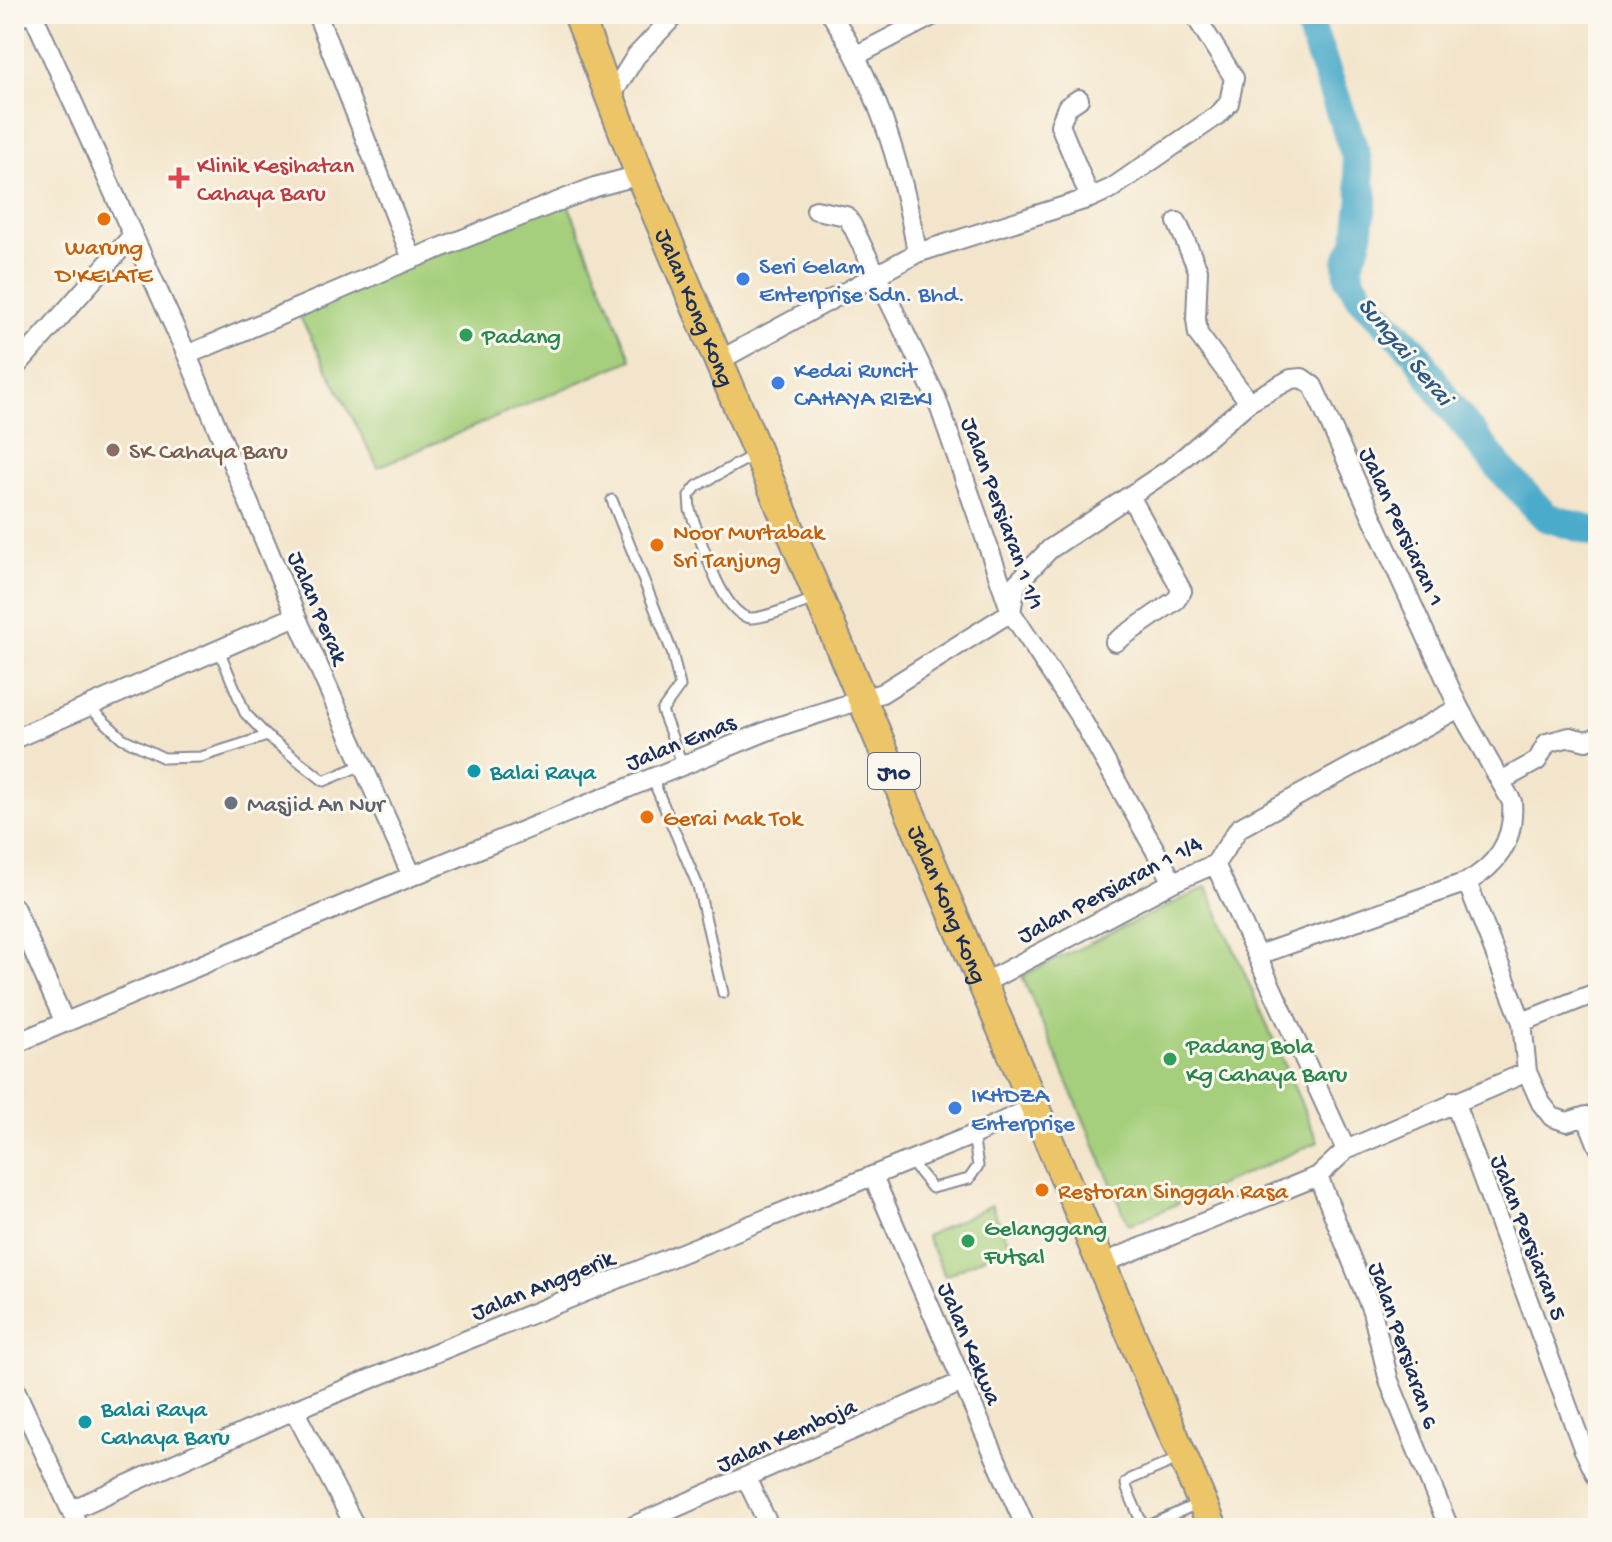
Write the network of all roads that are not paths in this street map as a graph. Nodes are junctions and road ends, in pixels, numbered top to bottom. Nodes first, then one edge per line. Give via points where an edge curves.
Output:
1 (22, 14) edge
2 (33, 14) edge
3 (317, 14) edge
4 (578, 14) edge
5 (676, 14) edge
6 (831, 14) edge
7 (936, 14) edge
8 (1194, 14) edge
9 (14, 23) edge
10 (857, 55) junction
11 (611, 96) junction
12 (1079, 99) dead end
13 (640, 175) junction
14 (1090, 198) junction
15 (816, 210) dead end
16 (1177, 222) dead end
17 (133, 235) junction
18 (917, 253) junction
19 (412, 259) junction
20 (876, 278) junction
21 (187, 355) junction
22 (720, 360) junction
23 (14, 369) edge
24 (1249, 402) junction
25 (758, 453) junction
26 (1130, 496) junction
27 (612, 500) dead end
28 (820, 597) junction
29 (1011, 612) junction
30 (296, 616) junction
31 (1115, 642) dead end
32 (219, 650) junction
33 (865, 699) junction
34 (89, 707) junction
35 (1459, 708) junction
36 (267, 736) junction
37 (1598, 737) edge
38 (14, 739) edge
39 (362, 765) junction
40 (683, 766) junction
41 (652, 778) junction
42 (1501, 781) junction
43 (1215, 864) junction
44 (412, 876) junction
45 (1173, 882) junction
46 (1467, 882) junction
47 (14, 907) edge
48 (1258, 955) junction
49 (982, 984) junction
50 (1598, 992) edge
51 (723, 993) dead end
52 (1522, 1022) junction
53 (65, 1023) junction
54 (14, 1044) edge
55 (1527, 1072) junction
56 (1454, 1101) junction
57 (1034, 1107) junction
58 (1592, 1113) edge
59 (973, 1135) junction
60 (1598, 1146) edge
61 (1346, 1150) junction
62 (910, 1161) junction
63 (873, 1176) junction
64 (1318, 1176) junction
65 (1101, 1264) junction
66 (962, 1382) junction
67 (14, 1387) edge
68 (294, 1410) junction
69 (1183, 1457) junction
70 (746, 1478) junction
71 (1598, 1479) edge
72 (1202, 1502) junction
73 (71, 1510) junction
74 (79, 1528) edge
75 (356, 1528) edge
76 (629, 1528) edge
77 (770, 1528) edge
78 (1026, 1528) edge
79 (1213, 1528) edge
80 (1449, 1528) edge

1 - 9 street
2 - 17 street, Jalan Perak
3 - 19 street
4 - 11 main road, Jalan Kong Kong / J10
5 - 11 street via 636,56
6 - 10 street
7 - 10 street
8 - 14 street via 1230,66 1234,90 1229,103 1203,126
10 - 18 street via 908,199
11 - 13 main road, Jalan Kong Kong / J10
12 - 14 street via 1067,107 1060,125
13 - 19 street via 595,187
13 - 22 main road, Jalan Kong Kong / J10
14 - 18 street
15 - 20 street, Jalan Persiaran 1 1/1 via 846,216
16 - 24 street via 1198,270 1198,334
17 - 21 street, Jalan Perak
17 - 23 street
18 - 20 street
19 - 21 street
20 - 22 street
20 - 29 street, Jalan Persiaran 1 1/1 via 936,397
21 - 30 street, Jalan Perak
22 - 25 main road, Jalan Kong Kong / J10
24 - 26 street
24 - 35 street, Jalan Persiaran 1 via 1291,379 1302,378 1313,386
25 - 28 main road, Jalan Kong Kong / J10
25 - 28 lane via 697,486 689,496 724,596 737,612 751,618
26 - 29 street via 1050,549 1016,584
26 - 31 street via 1182,591
27 - 40 lane via 672,652 680,686 662,711
28 - 33 main road, Jalan Kong Kong / J10
29 - 33 street, Jalan Emas
29 - 45 street, Jalan Persiaran 1 1/1 via 1082,720
30 - 32 street
30 - 39 street, Jalan Perak
32 - 34 street
32 - 36 lane via 245,713
33 - 40 street, Jalan Emas via 777,727
33 - 49 main road, Jalan Kong Kong / J10
34 - 36 lane via 122,738 164,758 201,757
34 - 38 street
35 - 42 street, Jalan Persiaran 1
35 - 43 street, Jalan Persiaran 1 1/4 via 1239,828
36 - 39 lane via 324,781
37 - 42 street via 1547,743 1537,761
39 - 44 street, Jalan Perak
40 - 41 street, Jalan Emas
41 - 44 street, Jalan Emas
41 - 51 lane via 698,886
42 - 46 street, Jalan Persiaran 1 via 1513,811 1506,846 1489,870
43 - 45 street, Jalan Persiaran 1 1/4
43 - 48 street
44 - 53 street, Jalan Emas
45 - 49 street, Jalan Persiaran 1 1/4
46 - 48 street, Jalan Persiaran 1
46 - 52 street
47 - 53 street
48 - 61 street
49 - 57 main road, Jalan Kong Kong / J10
50 - 52 street
52 - 55 street
53 - 54 street, Jalan Emas
55 - 56 street
55 - 58 street via 1552,1117 1567,1122
56 - 61 street
56 - 71 street, Jalan Persiaran 5
57 - 59 street, Jalan Anggerik
57 - 65 main road, Jalan Kong Kong / J10
58 - 60 street
59 - 62 street, Jalan Anggerik
59 - 62 lane via 978,1166 969,1179 932,1188
61 - 64 street
62 - 63 street, Jalan Anggerik
63 - 66 street, Jalan Kekwa
63 - 68 street, Jalan Anggerik
64 - 65 street
64 - 80 street, Jalan Persiaran 6 via 1372,1311 1389,1381
65 - 69 main road, Jalan Kong Kong / J10
66 - 70 street, Jalan Kemboja
66 - 78 street, Jalan Kekwa
67 - 73 street
68 - 73 street, Jalan Anggerik
68 - 75 street
69 - 72 main road, Jalan Kong Kong / J10
69 - 72 lane via 1131,1479 1127,1489 1144,1528
70 - 76 street, Jalan Kemboja
70 - 77 street
72 - 79 main road, Jalan Kong Kong / J10
73 - 74 street

